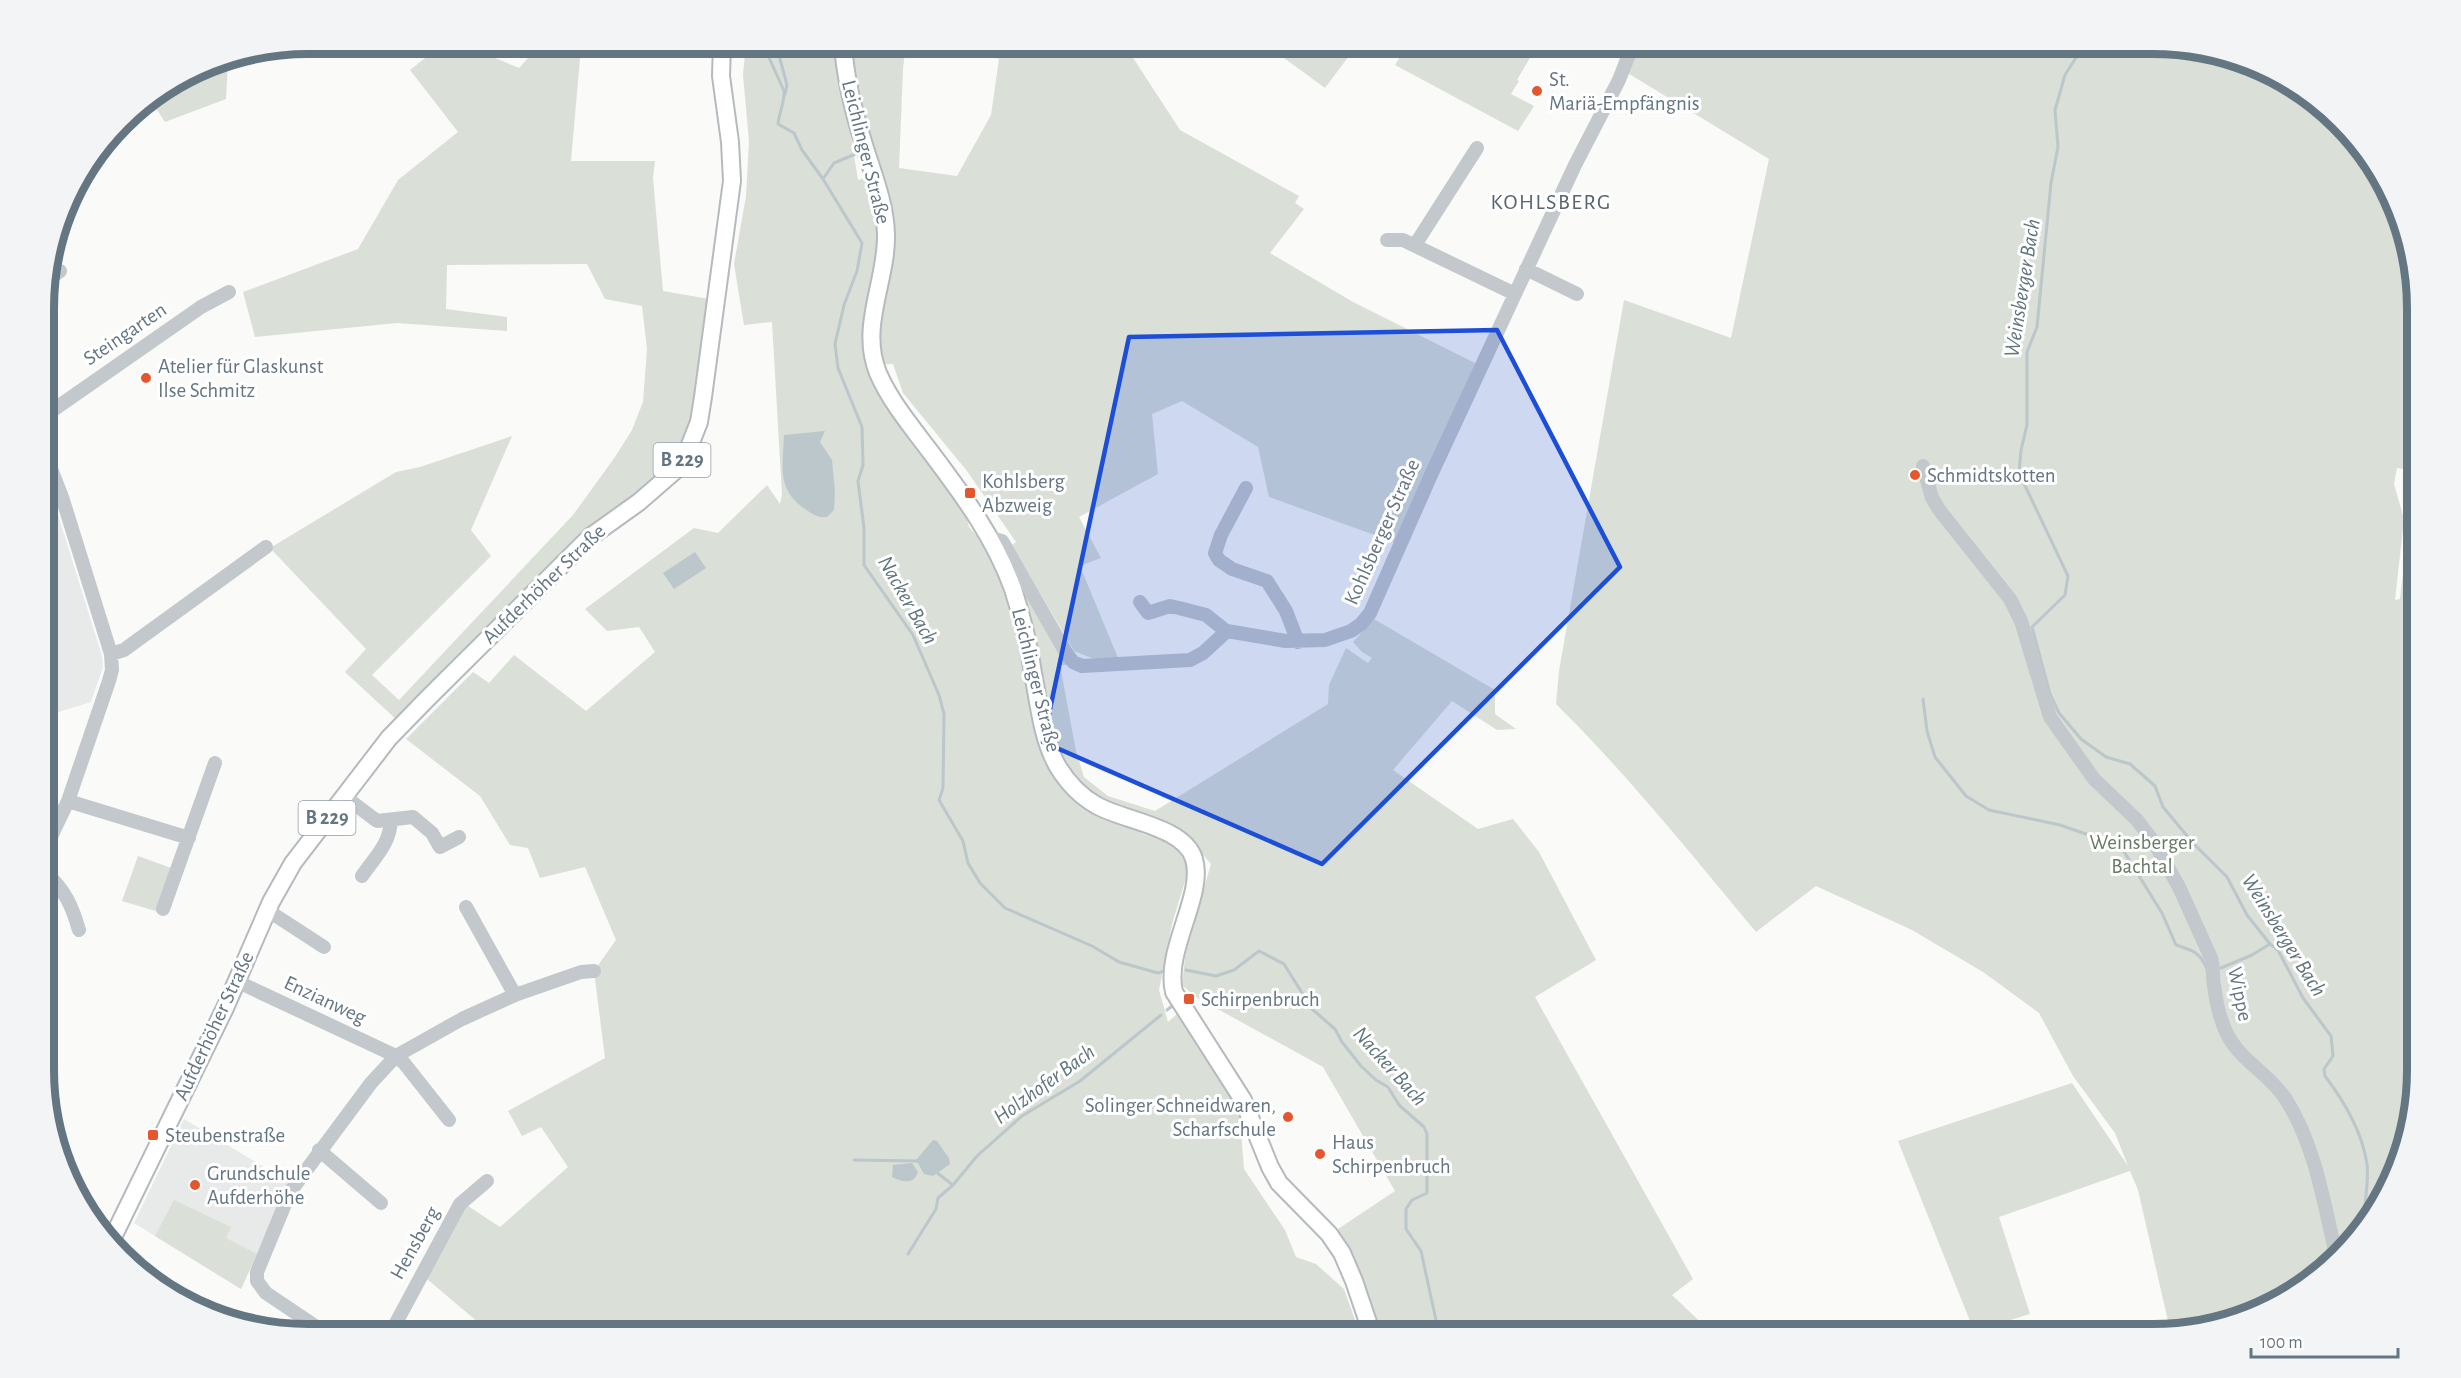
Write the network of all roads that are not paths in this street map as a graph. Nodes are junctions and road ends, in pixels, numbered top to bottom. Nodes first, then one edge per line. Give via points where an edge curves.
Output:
1 (722, 54) edge
2 (845, 54) edge
3 (1629, 54) edge
4 (1477, 148) dead end
5 (1387, 240) dead end
6 (1415, 245) junction
7 (1526, 269) junction
8 (60, 271) dead end
9 (56, 274) edge
10 (230, 292) dead end
11 (1515, 294) junction
12 (1577, 294) dead end
13 (54, 409) edge
14 (1923, 466) dead end
15 (54, 476) edge
16 (1246, 488) dead end
17 (991, 538) junction
18 (266, 547) dead end
19 (1140, 602) dead end
20 (1226, 631) junction
21 (1298, 642) junction
22 (111, 654) junction
23 (215, 763) dead end
24 (344, 796) junction
25 (68, 801) junction
26 (391, 820) junction
27 (54, 830) edge
28 (459, 837) dead end
29 (189, 838) junction
30 (362, 876) dead end
31 (54, 881) edge
32 (466, 907) dead end
33 (163, 909) dead end
34 (267, 910) junction
35 (79, 930) dead end
36 (324, 946) dead end
37 (594, 971) dead end
38 (236, 981) junction
39 (515, 995) junction
40 (396, 1056) junction
41 (449, 1120) dead end
42 (320, 1150) junction
43 (487, 1180) dead end
44 (381, 1203) dead end
45 (114, 1234) edge
46 (2335, 1248) edge
47 (311, 1324) edge
48 (395, 1324) edge
49 (1369, 1324) edge

1 - 24 main road, Aufderhöher Straße / B 229 via 732,181 702,405 688,450 662,484 590,537 427,699 389,738
2 - 17 main road, Leichlinger Straße via 857,122 885,226 883,271 871,327 874,362 893,401
3 - 7 street, Kohlsberger Straße
4 - 6 street
5 - 6 street
6 - 11 street
7 - 11 street, Kohlsberger Straße
7 - 12 street
8 - 9 street
10 - 13 street, Steingarten via 201,307
11 - 21 street, Kohlsberger Straße via 1370,613 1358,627 1337,638
14 - 46 street, Wippe via 1940,511 2018,613 2050,717 2094,779 2140,823 2180,887 2214,968 2213,982 2227,1034 2284,1096 2305,1137
15 - 22 street
16 - 21 street via 1215,555 1232,569 1267,581 1286,611
17 - 20 street via 1002,541 1076,664 1190,660
17 - 49 main road, Leichlinger Straße via 1025,628 1043,726 1061,772 1076,791 1098,807 1166,832 1191,852 1195,880 1178,942 1174,992 1243,1100 1274,1175 1342,1253
18 - 22 street via 124,650
19 - 20 street via 1148,613 1170,606 1206,615
20 - 21 street, Kohlsberger Straße
22 - 25 street via 109,681
23 - 29 street
24 - 26 street via 374,820
24 - 34 main road, Aufderhöher Straße / B 229 via 293,863
25 - 27 street
25 - 29 street
26 - 28 street via 413,817 432,833 440,847
26 - 30 street via 387,842
29 - 33 street
31 - 35 street via 65,892
32 - 39 street
34 - 36 street
34 - 38 main road, Aufderhöher Straße / B 229
37 - 39 street
38 - 40 street, Enzianweg
38 - 45 main road, Aufderhöher Straße / B 229
39 - 40 street
40 - 41 street, Enzianweg
40 - 42 street
42 - 44 street
42 - 47 street via 290,1192 257,1272 257,1281 266,1293
43 - 48 street, Hensberg via 460,1204

